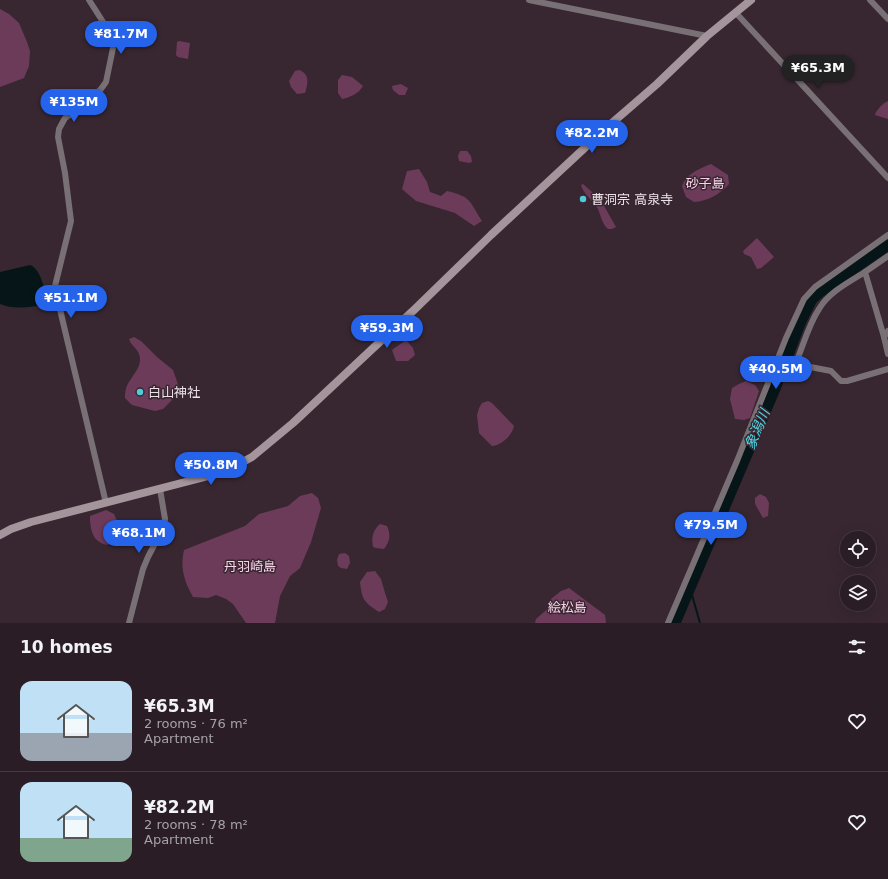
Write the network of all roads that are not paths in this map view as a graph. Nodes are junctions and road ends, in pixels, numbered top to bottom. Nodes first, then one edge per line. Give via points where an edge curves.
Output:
1 (89, 0) edge
2 (529, 0) edge
3 (751, 0) edge
4 (870, 0) edge
5 (736, 13) junction
6 (888, 19) edge
7 (707, 36) junction
8 (888, 178) edge
9 (888, 235) edge
10 (888, 256) edge
11 (865, 272) junction
12 (888, 330) edge
13 (884, 337) junction
14 (888, 354) edge
15 (888, 369) edge
16 (160, 489) junction
17 (106, 503) junction
18 (0, 535) edge
19 (129, 623) edge
20 (668, 623) edge

1 - 17 street via 112,36 113,48 106,82 84,105 65,118 59,129 58,137 71,221 55,286
2 - 7 street
3 - 5 street
4 - 6 street
5 - 7 street
5 - 8 street
7 - 16 street via 491,235 293,423 252,457 224,472
9 - 20 street via 815,287 804,299
10 - 11 street
11 - 13 street
11 - 15 street via 841,288 819,308 797,360 800,365 831,371 841,381
12 - 13 street
13 - 14 street
16 - 17 street
16 - 19 street via 164,528 146,563
17 - 18 street via 31,522

